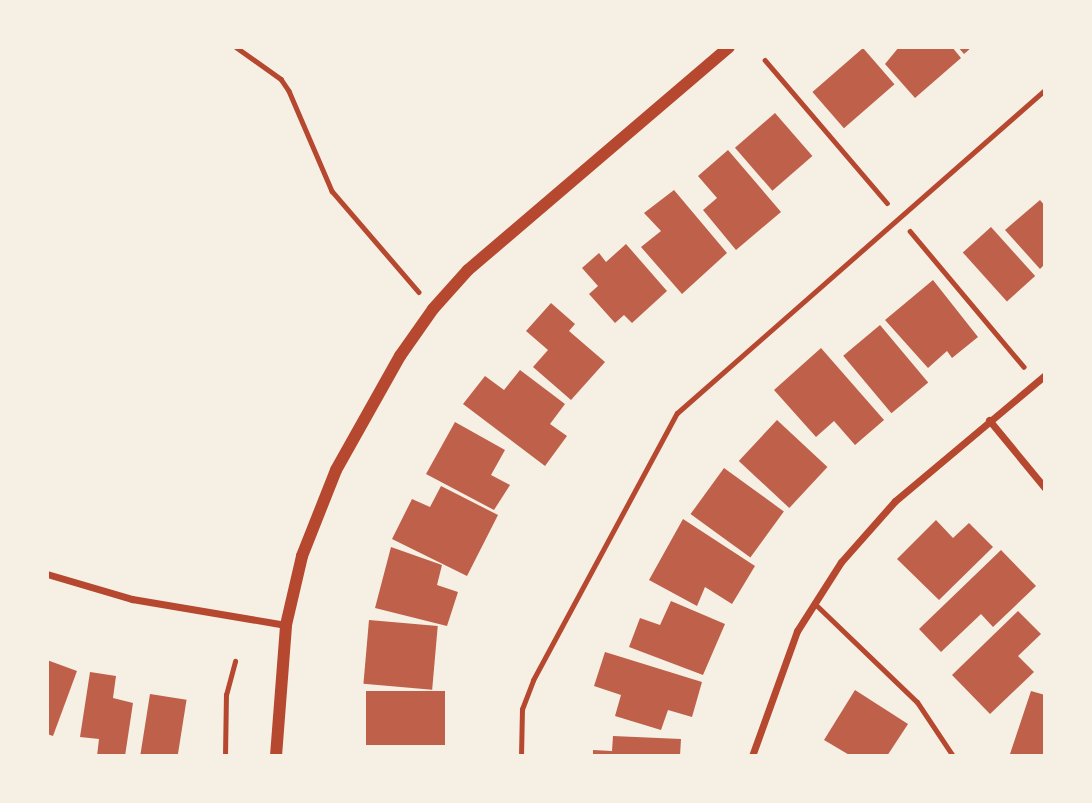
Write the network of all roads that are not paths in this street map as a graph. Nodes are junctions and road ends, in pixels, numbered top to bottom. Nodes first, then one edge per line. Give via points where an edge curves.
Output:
1 (729, 47) edge
2 (1045, 90) edge
3 (1045, 375) edge
4 (989, 420) junction
5 (1045, 488) edge
6 (47, 574) edge
7 (814, 603) junction
8 (286, 625) junction
9 (276, 756) edge
10 (520, 756) edge
11 (751, 756) edge
12 (953, 756) edge

1 - 8 street via 519,224 433,309 365,413 336,470 302,556
2 - 10 lane via 677,413 533,680 522,709
3 - 4 street
4 - 5 street
4 - 7 street via 895,501 841,562
6 - 8 street via 132,599
7 - 11 street via 779,673
7 - 12 lane via 917,702
8 - 9 street

